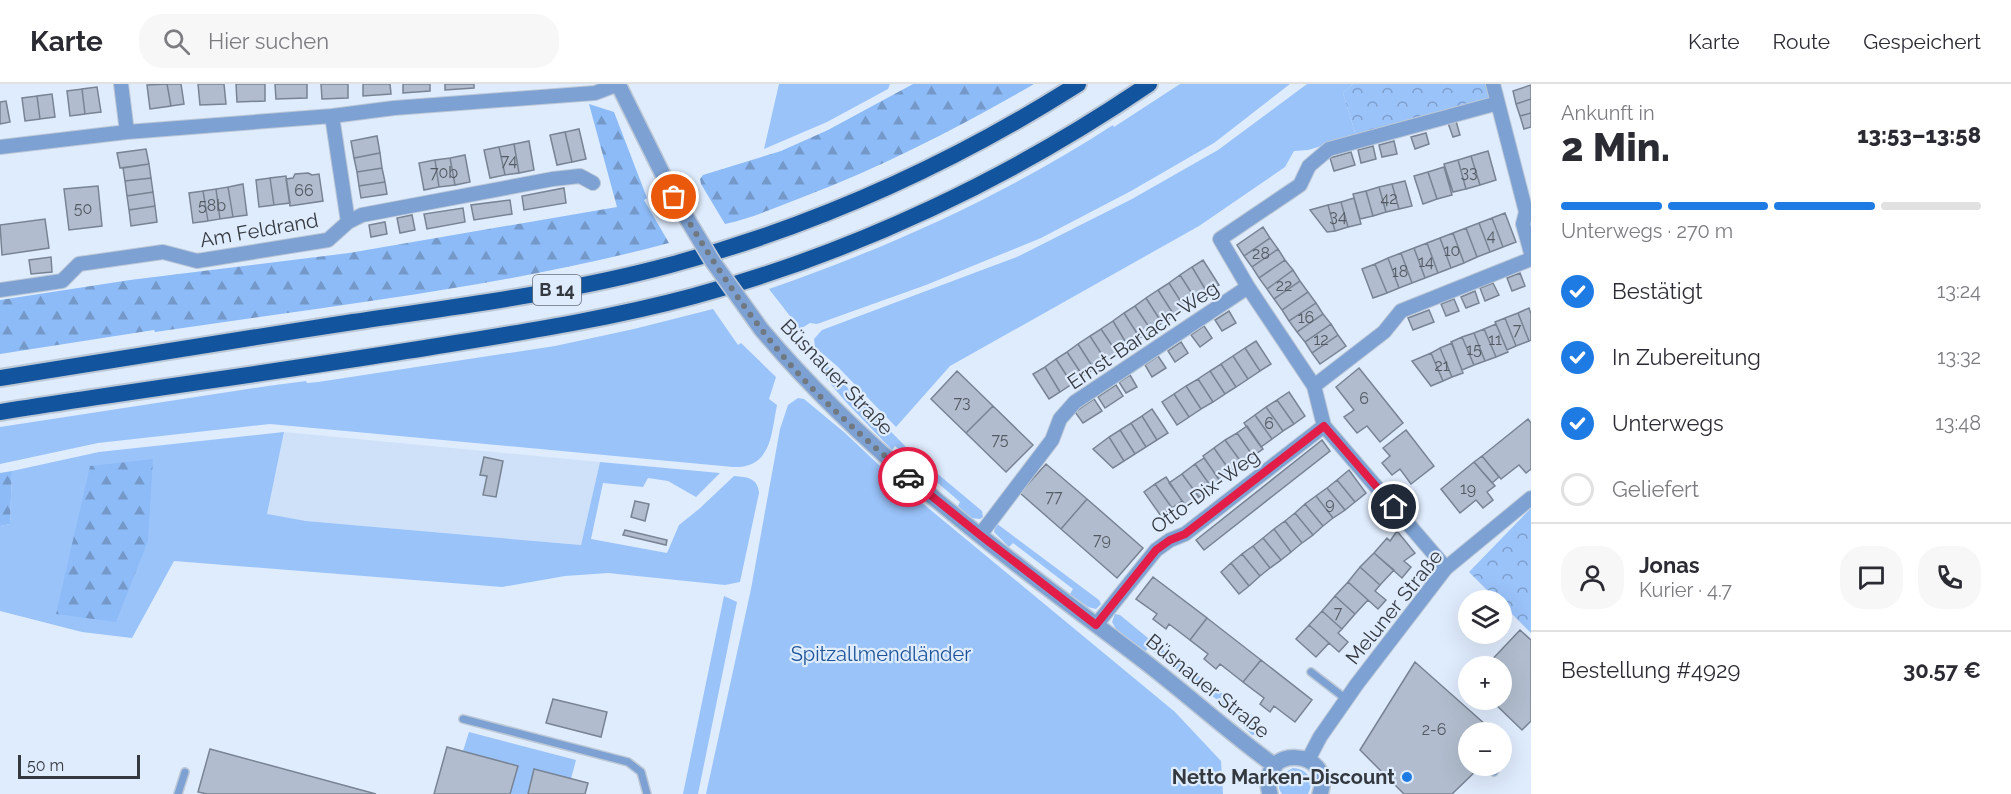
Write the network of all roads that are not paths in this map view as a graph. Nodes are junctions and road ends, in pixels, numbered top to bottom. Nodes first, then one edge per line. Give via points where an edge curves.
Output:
1 (121, 84) edge
2 (619, 84) edge
3 (1078, 84) edge
4 (1149, 84) edge
5 (1493, 84) edge
6 (1498, 103) junction
7 (332, 116) junction
8 (127, 132) junction
9 (0, 147) edge
10 (593, 183) dead end
11 (1529, 211) edge
12 (348, 222) junction
13 (1531, 253) edge
14 (1531, 259) edge
15 (1248, 287) junction
16 (0, 290) edge
17 (0, 378) edge
18 (1314, 386) junction
19 (0, 412) edge
20 (1324, 426) junction
21 (1531, 498) edge
22 (980, 535) junction
23 (1446, 568) junction
24 (1096, 625) junction
25 (1311, 672) dead end
26 (1347, 699) junction
27 (463, 719) dead end
28 (1308, 760) junction
29 (1275, 766) junction
30 (184, 772) dead end
31 (178, 794) edge
32 (647, 794) edge
33 (1270, 794) edge
34 (1320, 794) edge

1 - 8 street
2 - 7 street via 595,93
2 - 22 street, Büsnauer Straße, bridge via 674,197 713,262 761,329 836,411
3 - 17 highway, B 14 via 1002,130 882,190 802,223 673,264 519,297
4 - 19 highway, B 14 via 1067,136 951,199 816,257 696,295 404,352
5 - 6 street
6 - 11 street
6 - 15 street via 1329,149 1310,166 1300,185 1220,239
7 - 8 street
7 - 12 street
8 - 9 street
10 - 12 street, Am Feldrand via 580,176 553,179 362,215
11 - 13 street via 1523,224
12 - 16 street, Am Feldrand via 328,240 197,261 163,252 79,264 62,281
14 - 18 street via 1401,311 1384,332
15 - 18 street
15 - 22 street, Ernst-Barlach-Weg via 1075,402 1060,419 1052,440
18 - 20 street
20 - 23 street
20 - 24 street, Otto-Dix-Weg via 1185,534 1156,550
21 - 23 street, Meluner Straße
22 - 24 street, Büsnauer Straße
23 - 26 street, Meluner Straße
24 - 29 street, Büsnauer Straße
25 - 26 lane
26 - 28 street, Meluner Straße
27 - 32 lane via 628,762 641,772
28 - 29 street, Büsnauer Straße via 1290,757
28 - 34 street via 1320,773
29 - 33 street, Büsnauer Straße via 1268,780
30 - 31 lane

